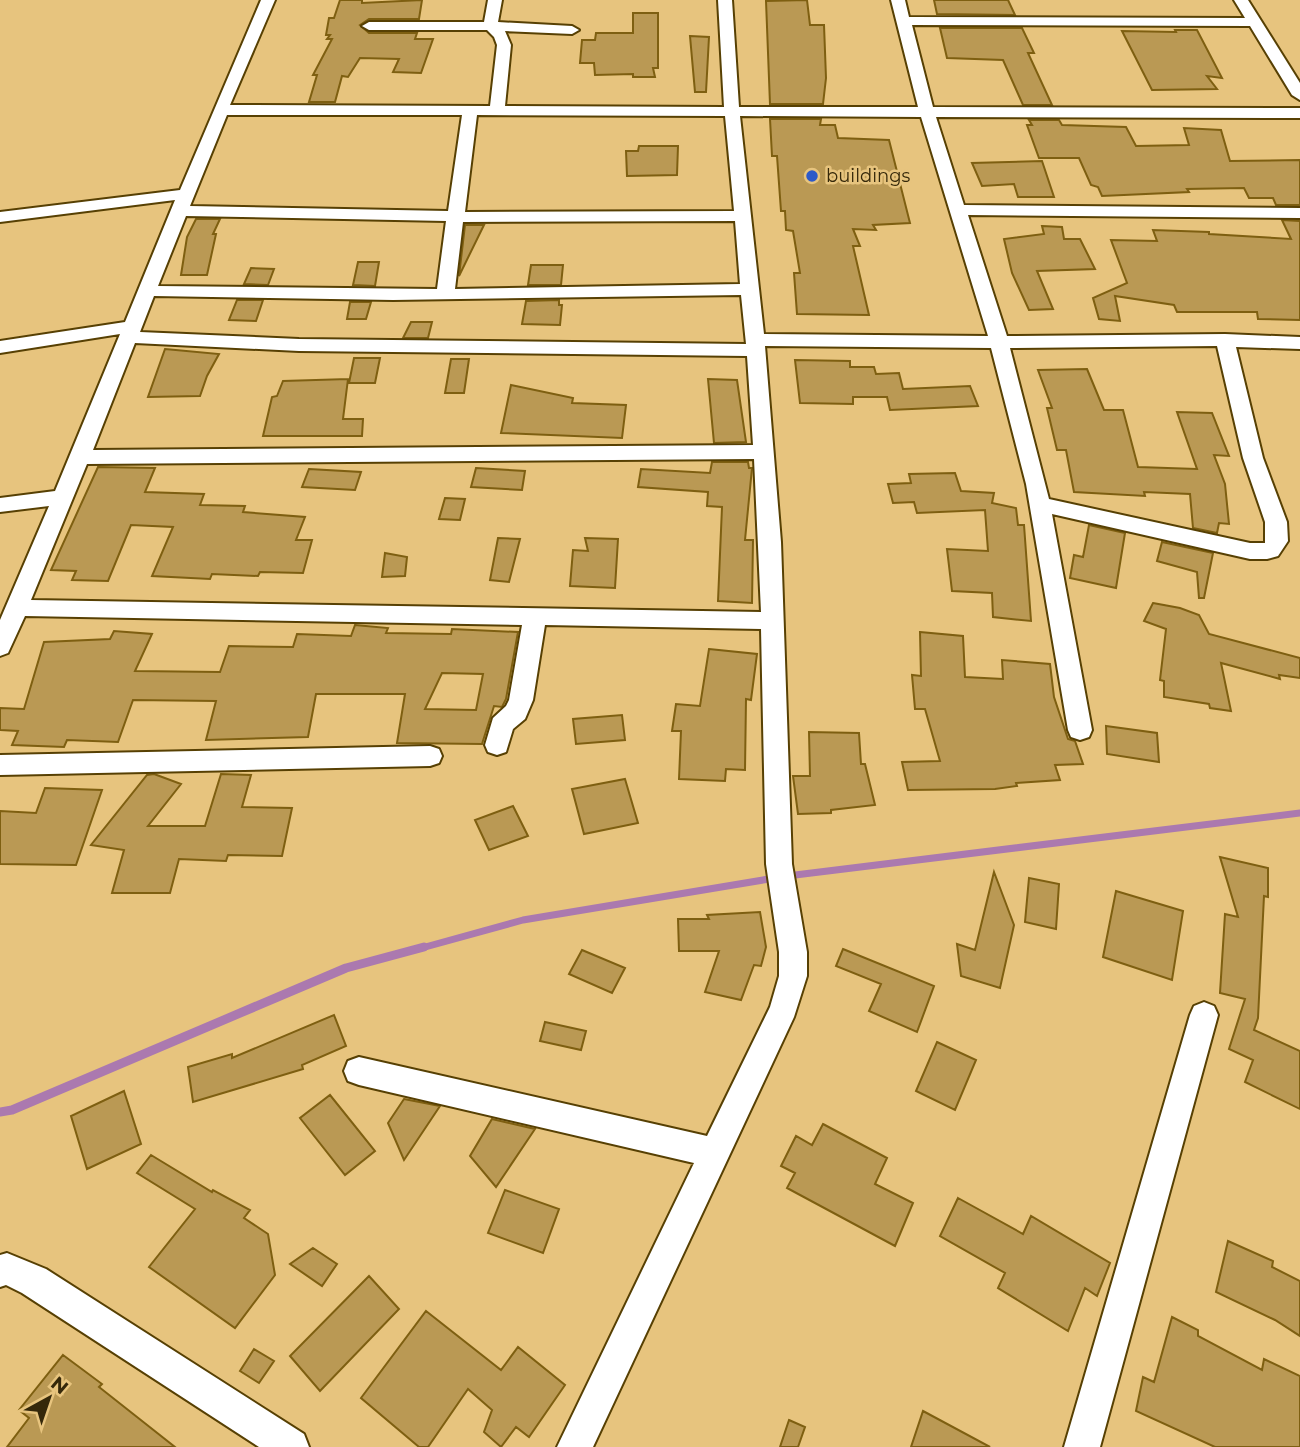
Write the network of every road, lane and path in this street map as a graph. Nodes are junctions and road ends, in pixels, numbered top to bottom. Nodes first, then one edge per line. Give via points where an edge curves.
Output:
1 (268, 0) edge
2 (495, 0) edge
3 (724, 0) edge
4 (898, 0) edge
5 (1241, 0) edge
6 (903, 21) junction
7 (1254, 22) junction
8 (369, 26) dead end
9 (490, 26) junction
10 (572, 30) dead end
11 (1300, 95) edge
12 (220, 110) junction
13 (470, 110) junction
14 (497, 111) junction
15 (732, 112) junction
16 (926, 112) junction
17 (1300, 113) edge
18 (181, 202) junction
19 (957, 210) junction
20 (1300, 213) edge
21 (742, 216) junction
22 (0, 217) edge
23 (455, 217) junction
24 (750, 289) junction
25 (148, 291) junction
26 (445, 293) junction
27 (132, 331) junction
28 (1224, 340) junction
29 (999, 342) junction
30 (1300, 343) edge
31 (755, 345) junction
32 (0, 347) edge
33 (763, 452) junction
34 (80, 457) junction
35 (63, 496) junction
36 (1040, 504) junction
37 (0, 505) edge
38 (17, 608) junction
39 (535, 617) junction
40 (773, 621) junction
41 (0, 647) edge
42 (1080, 730) dead end
43 (497, 745) dead end
44 (430, 757) dead end
45 (0, 765) edge
46 (1204, 1015) dead end
47 (359, 1071) dead end
48 (715, 1153) junction
49 (0, 1270) edge
50 (292, 1447) edge
51 (575, 1447) edge
52 (1082, 1447) edge

1 - 12 street
2 - 9 street
3 - 15 street
4 - 6 street
5 - 7 street
6 - 7 street
6 - 16 street
7 - 11 street
8 - 9 street
9 - 10 street
9 - 14 street via 501,34 504,45
12 - 13 street
12 - 18 street
13 - 14 street
13 - 23 street
14 - 15 street
15 - 16 street
15 - 21 street
16 - 17 street
16 - 19 street
18 - 22 street
18 - 23 street
18 - 25 street
19 - 20 street
19 - 29 street
21 - 23 street
21 - 24 street
23 - 26 street
24 - 26 street
24 - 31 street
25 - 26 street
25 - 27 street
27 - 31 street via 299,345
27 - 32 street
27 - 34 street
28 - 29 street
28 - 30 street
28 - 36 street via 1253,459 1277,529 1272,550 1250,551
29 - 31 street
29 - 36 street
31 - 33 street
33 - 34 street
33 - 40 street
34 - 35 street
35 - 37 street
35 - 38 street
36 - 42 street
38 - 39 street
38 - 41 street
39 - 40 street
39 - 43 street via 521,700 502,725
40 - 48 street via 781,876 793,976 784,1008
44 - 45 street
46 - 52 street
47 - 48 street
48 - 51 street
49 - 50 street via 34,1280

